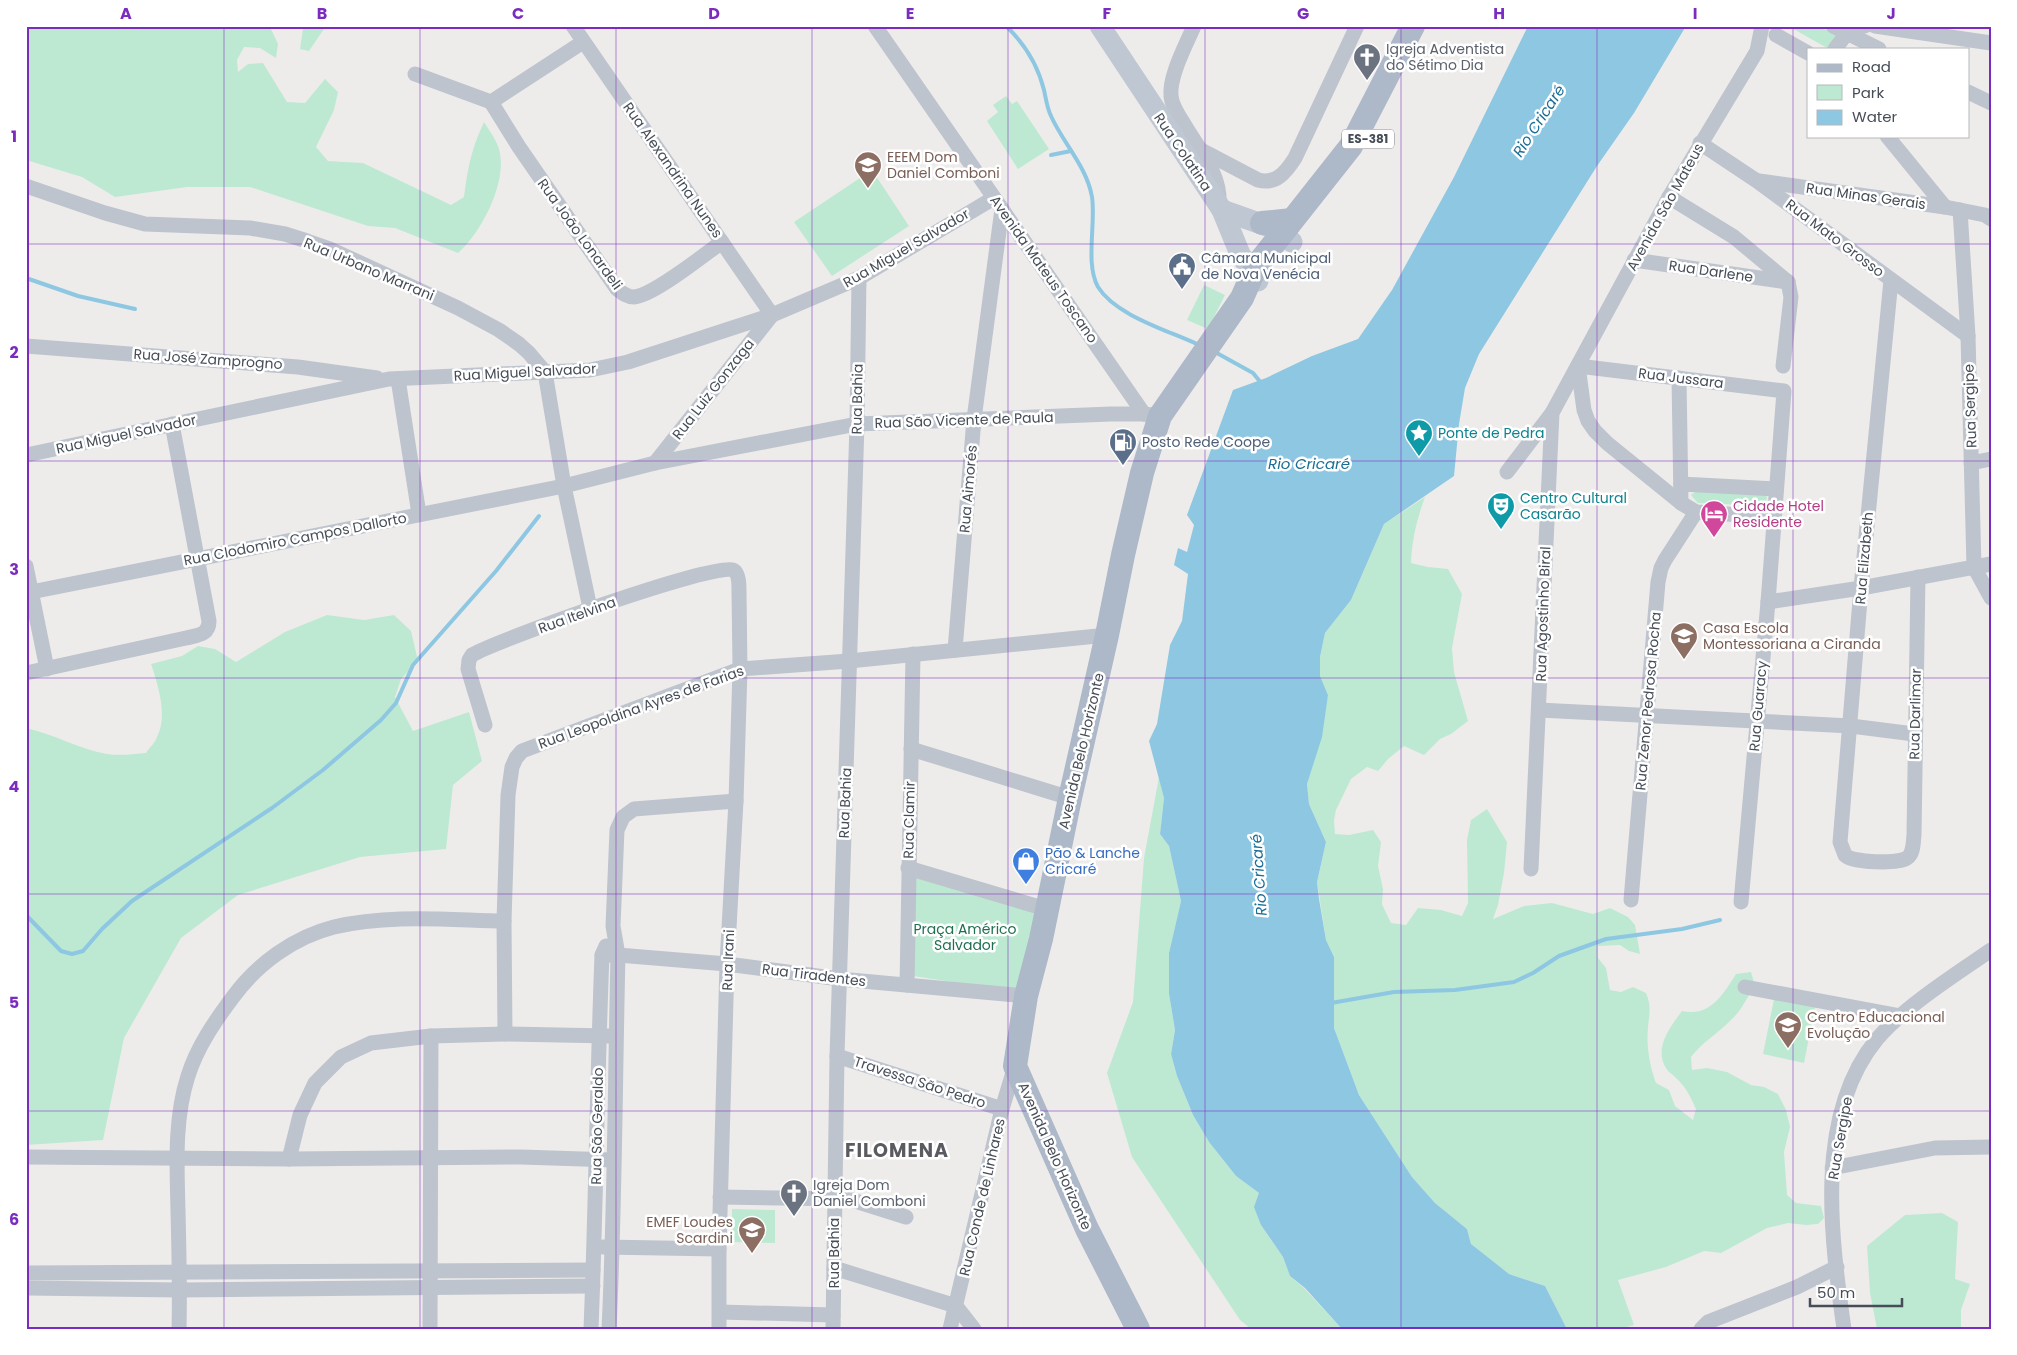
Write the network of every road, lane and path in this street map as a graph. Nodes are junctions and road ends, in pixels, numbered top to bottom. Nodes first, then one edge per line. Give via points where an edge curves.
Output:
1 (572, 26) edge
2 (876, 26) edge
3 (1100, 26) edge
4 (1194, 26) edge
5 (1357, 26) edge
6 (1413, 26) edge
7 (1430, 26) edge
8 (1762, 26) edge
9 (1865, 26) edge
10 (1875, 26) edge
11 (1839, 29) edge
12 (1778, 30) edge
13 (583, 42) junction
14 (1991, 42) edge
15 (1835, 48) edge
16 (1877, 48) edge
17 (1757, 51) junction
18 (1807, 52) edge
19 (415, 74) dead end
20 (1970, 93) edge
21 (491, 102) junction
22 (1991, 103) edge
23 (1889, 138) edge
24 (1700, 143) junction
25 (1199, 149) junction
26 (1757, 181) junction
27 (26, 186) edge
28 (1669, 197) junction
29 (998, 203) junction
30 (1221, 208) junction
31 (1952, 208) junction
32 (1989, 214) edge
33 (1282, 230) junction
34 (722, 242) junction
35 (1753, 252) junction
36 (1240, 254) junction
37 (1634, 260) junction
38 (1742, 275) junction
39 (859, 278) junction
40 (1891, 280) junction
41 (1788, 282) junction
42 (1251, 283) junction
43 (772, 315) junction
44 (1968, 336) junction
45 (26, 346) edge
46 (1578, 366) junction
47 (1783, 366) dead end
48 (545, 372) junction
49 (1679, 378) junction
50 (393, 379) junction
51 (1784, 390) joint
52 (1552, 413) junction
53 (1152, 415) junction
54 (974, 419) junction
55 (172, 424) junction
56 (857, 424) junction
57 (26, 455) edge
58 (1991, 459) edge
59 (655, 463) junction
60 (1972, 463) junction
61 (1507, 472) dead end
62 (1681, 484) junction
63 (564, 486) junction
64 (1776, 489) junction
65 (1681, 503) junction
66 (1696, 512) junction
67 (419, 514) junction
68 (1774, 517) junction
69 (197, 559) junction
70 (1991, 564) edge
71 (26, 566) edge
72 (1974, 567) junction
73 (1918, 577) junction
74 (1861, 588) junction
75 (739, 591) joint
76 (29, 592) edge
77 (1991, 598) edge
78 (1768, 602) junction
79 (590, 608) junction
80 (1108, 635) junction
81 (955, 650) junction
82 (913, 654) junction
83 (849, 661) junction
84 (47, 669) junction
85 (740, 669) junction
86 (26, 673) edge
87 (1539, 710) junction
88 (1647, 716) junction
89 (1757, 721) junction
90 (485, 725) dead end
91 (1850, 726) junction
92 (1914, 734) junction
93 (911, 749) junction
94 (1070, 798) junction
95 (736, 801) junction
96 (1912, 852) joint
97 (908, 868) junction
98 (1531, 869) dead end
99 (1631, 900) dead end
100 (1741, 902) dead end
101 (1046, 910) junction
102 (504, 921) junction
103 (612, 926) junction
104 (1991, 950) edge
105 (618, 955) junction
106 (602, 956) junction
107 (727, 964) junction
108 (840, 979) junction
109 (907, 985) junction
110 (1745, 987) dead end
111 (1026, 996) junction
112 (1901, 1016) junction
113 (505, 1034) junction
114 (431, 1036) junction
115 (599, 1036) junction
116 (616, 1037) junction
117 (837, 1056) junction
118 (1016, 1066) junction
119 (1002, 1109) junction
120 (1991, 1147) edge
121 (26, 1157) edge
122 (432, 1157) junction
123 (177, 1158) junction
124 (290, 1159) junction
125 (596, 1159) junction
126 (613, 1160) junction
127 (1832, 1168) junction
128 (720, 1197) junction
129 (834, 1199) junction
130 (906, 1217) dead end
131 (595, 1247) junction
132 (613, 1248) junction
133 (719, 1249) junction
134 (1837, 1267) junction
135 (834, 1268) junction
136 (593, 1270) junction
137 (431, 1272) junction
138 (26, 1273) edge
139 (179, 1273) junction
140 (593, 1286) junction
141 (26, 1288) edge
142 (431, 1288) junction
143 (180, 1290) junction
144 (956, 1306) junction
145 (720, 1312) junction
146 (833, 1322) edge
147 (179, 1329) edge
148 (430, 1329) edge
149 (591, 1329) edge
150 (609, 1329) edge
151 (719, 1329) edge
152 (950, 1329) edge
153 (974, 1329) edge
154 (1138, 1329) edge
155 (1700, 1329) edge
156 (1844, 1329) edge

1 - 13 street, Rua Alexandrina Nunes
2 - 29 street, Avenida Mateus Toscano
3 - 30 main road, Rua Colatina
4 - 25 street via 1171,96
5 - 25 street via 1295,158 1285,172 1267,182 1258,180
6 - 33 main road, ES-381 via 1351,146
7 - 33 main road, ES-381 via 1360,154
8 - 17 street, Avenida São Mateus
9 - 11 street
10 - 14 street
11 - 15 street
11 - 16 street
12 - 17 street, Avenida São Mateus
12 - 18 street
13 - 21 street
13 - 34 street, Rua Alexandrina Nunes
17 - 24 street, Avenida São Mateus
19 - 21 street
20 - 22 street
21 - 34 street, Rua João Lonardeli via 622,293 636,297 657,287
23 - 31 street
24 - 26 street, Rua Mato Grosso
24 - 28 street, Avenida São Mateus
25 - 30 street via 1217,183
26 - 31 street, Rua Minas Gerais
26 - 40 street, Rua Mato Grosso
27 - 48 street, Rua Urbano Marrani via 145,224 250,228 307,241 458,308 499,330 529,352
28 - 35 street
28 - 37 street, Avenida São Mateus
29 - 39 street, Rua Miguel Salvador
29 - 53 street, Avenida Mateus Toscano
29 - 54 street, Rua Aimorés
30 - 33 main road
30 - 36 main road, Rua Colatina
31 - 32 street, Rua Minas Gerais
31 - 44 street, Rua Sergipe
33 - 36 main road via 1251,230
33 - 42 main road, Avenida Belo Horizonte via 1276,263
34 - 43 street, Rua Alexandrina Nunes
35 - 38 street
35 - 41 street
36 - 42 main road, Rua Colatina
37 - 38 street, Rua Darlene
37 - 46 street, Avenida São Mateus
38 - 41 street, Rua Darlene
39 - 43 street, Rua Miguel Salvador
39 - 56 street, Rua Bahia
40 - 44 street, Rua Mato Grosso
40 - 74 street, Rua Elizabeth
41 - 47 street via 1791,297
42 - 53 main road, Avenida Belo Horizonte via 1201,357
43 - 48 street, Rua Miguel Salvador via 628,362 590,370
43 - 59 street, Rua Luiz Gonzaga
44 - 60 street, Rua Sergipe
45 - 50 street, Rua José Zamprogno via 298,366
46 - 49 street, Rua Jussara
46 - 52 street, Rua Agostinho Biral
46 - 65 street via 1588,421 1607,444
48 - 50 street, Rua Miguel Salvador
48 - 63 street
49 - 51 street, Rua Jussara
49 - 62 street
50 - 55 street, Rua Miguel Salvador
50 - 67 street
51 - 64 street, Rua Guaracy
52 - 61 street
52 - 87 street, Rua Agostinho Biral
53 - 54 street, Rua São Vicente de Paula
53 - 80 main road, Avenida Belo Horizonte
54 - 56 street, Rua São Vicente de Paula
54 - 81 street, Rua Aimorés
55 - 57 street, Rua Miguel Salvador
55 - 69 street
56 - 59 street, Rua São Vicente de Paula
56 - 83 street, Rua Bahia
58 - 60 street
59 - 63 street, Rua São Vicente de Paula
60 - 72 street, Rua Sergipe
62 - 64 street
62 - 65 street
63 - 67 street, Rua Clodomiro Campos Dallorto
63 - 79 street
64 - 68 street, Rua Guaracy
65 - 66 street
66 - 68 street
66 - 88 street, Rua Zenor Pedrosa Rocha via 1661,568
67 - 69 street, Rua Clodomiro Campos Dallorto
68 - 78 street, Rua Guaracy
69 - 76 street, Rua Clodomiro Campos Dallorto
69 - 84 street via 209,621 207,631
70 - 72 street
71 - 76 street
72 - 73 street
72 - 77 street, Rua Sergipe
73 - 74 street
73 - 92 street, Rua Darlimar
74 - 78 street
74 - 91 street, Rua Elizabeth
75 - 79 street, Rua Itelvina via 735,572 720,570
75 - 85 street, Rua Irani
76 - 84 street
78 - 89 street, Rua Guaracy
79 - 90 street, Rua Itelvina via 472,655 468,669
80 - 81 street, Rua Leopoldina Ayres de Farias
80 - 94 main road, Avenida Belo Horizonte
81 - 82 street, Rua Leopoldina Ayres de Farias
82 - 83 street, Rua Leopoldina Ayres de Farias
82 - 93 street, Rua Clamir
83 - 85 street, Rua Leopoldina Ayres de Farias
83 - 108 street, Rua Bahia
84 - 86 street
85 - 95 street, Rua Irani
85 - 102 street, Rua Leopoldina Ayres de Farias via 522,751 512,766 508,795
87 - 88 street
87 - 98 street, Rua Agostinho Biral
88 - 89 street
88 - 99 street, Rua Zenor Pedrosa Rocha
89 - 91 street
89 - 100 street, Rua Guaracy
91 - 92 street
91 - 96 street, Rua Elizabeth via 1840,842 1845,855 1854,860 1895,861 1908,858
92 - 96 street, Rua Darlimar
93 - 94 street
93 - 97 street, Rua Clamir
94 - 101 main road, Avenida Belo Horizonte
95 - 103 street, Rua São Geraldo via 634,808 623,817 617,830
95 - 107 street, Rua Irani
97 - 101 street
97 - 109 street, Rua Clamir
101 - 111 main road, Avenida Belo Horizonte
102 - 113 street, Rua Leopoldina Ayres de Farias
102 - 123 street via 392,920 358,923 307,937 269,960 238,990 200,1047 180,1104
103 - 105 street, Rua São Geraldo
103 - 106 street, Rua São Geraldo
104 - 112 street, Rua Sergipe
105 - 106 street, Rua Tiradentes
105 - 107 street, Rua Tiradentes
105 - 116 street, Rua São Geraldo
106 - 115 street, Rua São Geraldo
107 - 108 street, Rua Tiradentes
107 - 128 street, Rua Irani
108 - 109 street, Rua Tiradentes
108 - 117 street, Rua Bahia
109 - 111 street, Rua Tiradentes
110 - 112 street
111 - 118 main road, Avenida Belo Horizonte
112 - 127 street, Rua Sergipe via 1878,1038 1851,1081 1843,1103
113 - 114 street
113 - 115 street
114 - 122 street
114 - 124 street via 371,1043 341,1057 315,1083 300,1115
115 - 116 street
115 - 125 street, Rua São Geraldo
116 - 126 street, Rua São Geraldo
117 - 119 street, Travessa São Pedro
117 - 129 street, Rua Bahia
118 - 119 street, Rua Conde de Linhares
118 - 154 main road, Avenida Belo Horizonte via 1087,1229
119 - 144 street, Rua Conde de Linhares
120 - 127 street via 1935,1148
121 - 123 street
122 - 124 street
122 - 125 street
122 - 137 street
123 - 124 street
123 - 139 street
125 - 126 street
125 - 131 street, Rua São Geraldo
126 - 132 street, Rua São Geraldo
127 - 134 street, Rua Sergipe via 1832,1224
128 - 129 street
128 - 133 street, Rua Irani
129 - 130 street via 849,1199
129 - 135 street, Rua Bahia
131 - 132 street
131 - 136 street, Rua São Geraldo
132 - 133 street
132 - 150 street, Rua São Geraldo
133 - 145 street, Rua Irani
134 - 155 street via 1797,1287 1708,1322
134 - 156 street, Rua Sergipe
135 - 144 street
135 - 146 street, Rua Bahia
136 - 137 street
136 - 140 street, Rua São Geraldo
137 - 139 street
137 - 142 street
138 - 139 street
139 - 143 street
140 - 142 street
140 - 149 street, Rua São Geraldo
141 - 143 street
142 - 143 street
142 - 148 street
143 - 147 street
144 - 152 street, Rua Conde de Linhares
144 - 153 street
145 - 146 street
145 - 151 street, Rua Irani

